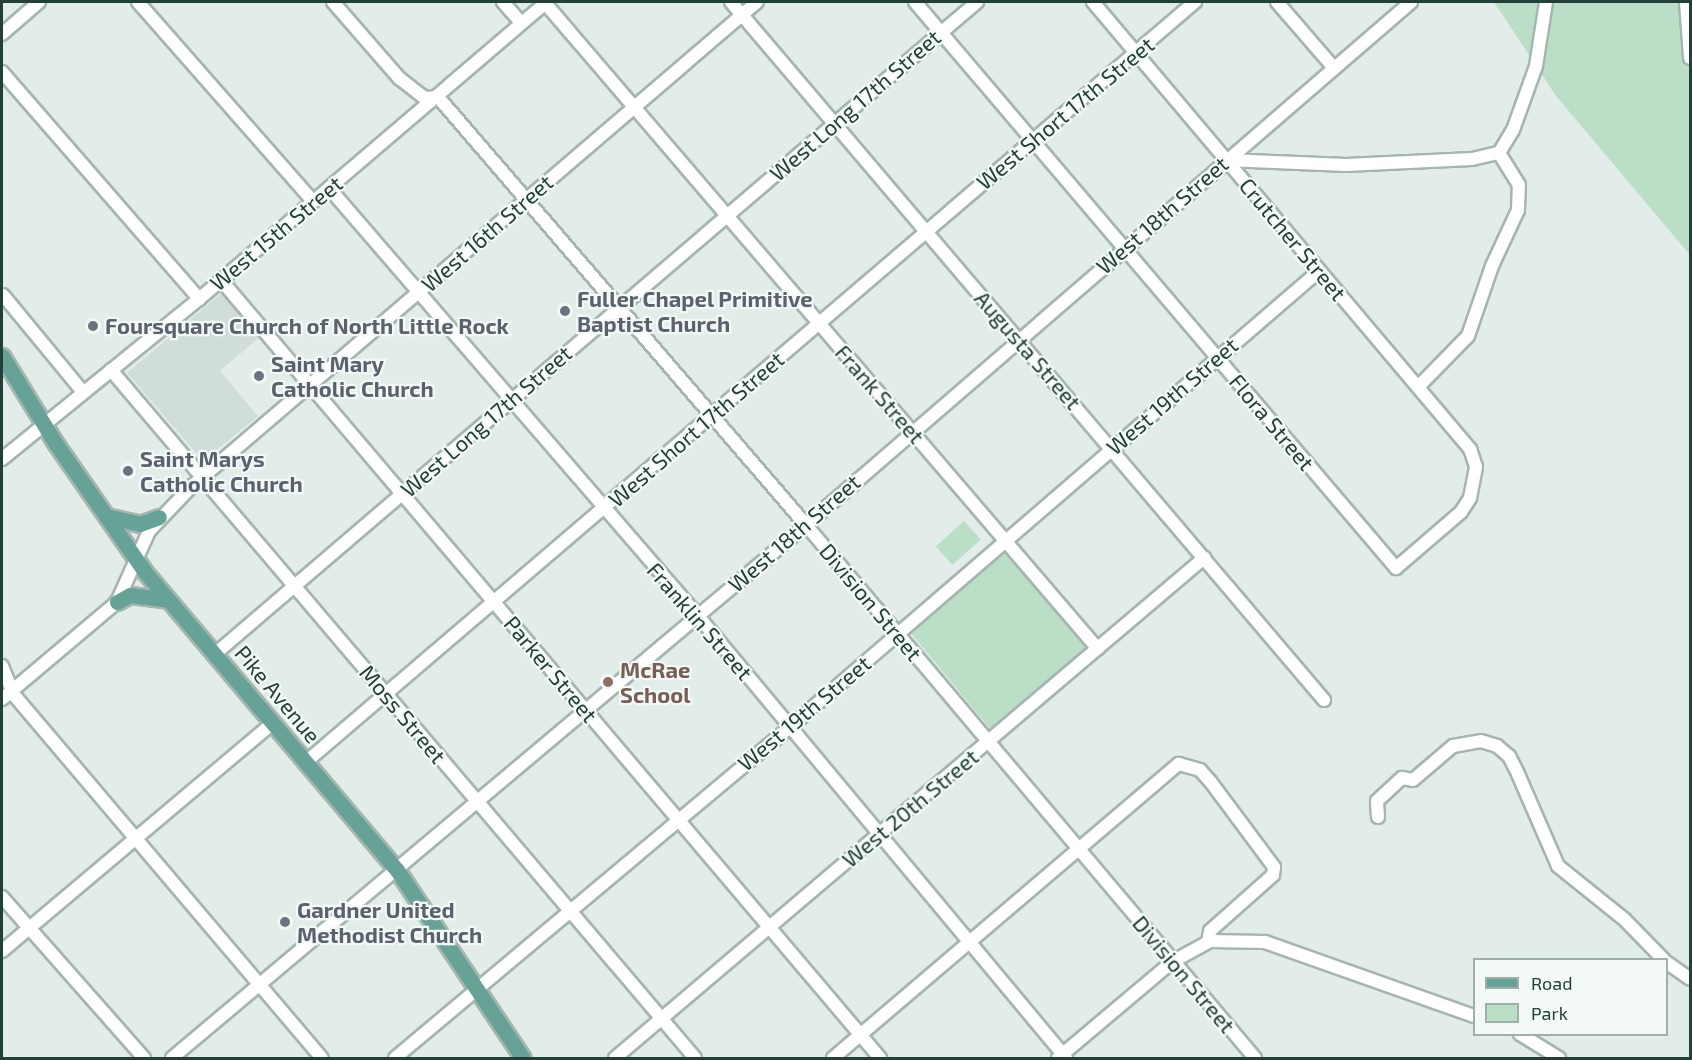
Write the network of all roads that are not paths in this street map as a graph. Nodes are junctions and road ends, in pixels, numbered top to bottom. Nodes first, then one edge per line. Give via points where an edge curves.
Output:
1 (39, 2) edge
2 (138, 2) edge
3 (333, 2) edge
4 (503, 2) edge
5 (546, 2) edge
6 (731, 2) edge
7 (757, 2) edge
8 (915, 2) edge
9 (977, 2) edge
10 (1093, 2) edge
11 (1195, 2) edge
12 (1277, 2) edge
13 (1411, 2) edge
14 (1546, 2) edge
15 (1686, 2) edge
16 (742, 15) junction
17 (521, 23) junction
18 (941, 32) junction
19 (2, 33) edge
20 (1137, 52) junction
21 (1690, 58) edge
22 (1334, 68) junction
23 (2, 72) edge
24 (438, 97) junction
25 (634, 107) junction
26 (834, 123) junction
27 (1033, 140) junction
28 (1500, 153) junction
29 (1226, 160) junction
30 (329, 188) junction
31 (526, 200) junction
32 (313, 201) junction
33 (727, 215) junction
34 (926, 231) junction
35 (1124, 248) junction
36 (1319, 271) junction
37 (221, 280) junction
38 (419, 291) junction
39 (3, 295) dead end
40 (199, 299) junction
41 (619, 308) junction
42 (819, 323) junction
43 (1018, 338) junction
44 (2, 356) edge
45 (1218, 358) junction
46 (111, 370) junction
47 (310, 385) junction
48 (1418, 387) junction
49 (83, 392) junction
50 (511, 401) junction
51 (711, 415) junction
52 (43, 424) junction
53 (911, 430) junction
54 (1112, 448) junction
55 (1470, 448) joint
56 (2, 459) edge
57 (202, 477) junction
58 (402, 493) junction
59 (603, 508) junction
60 (106, 516) junction
61 (159, 517) junction
62 (806, 525) junction
63 (1005, 540) junction
64 (1204, 558) junction
65 (137, 560) junction
66 (294, 586) junction
67 (165, 599) junction
68 (494, 601) junction
69 (117, 602) junction
70 (698, 616) junction
71 (897, 633) junction
72 (1098, 649) junction
73 (214, 654) junction
74 (2, 666) edge
75 (12, 690) junction
76 (386, 694) junction
77 (2, 699) edge
78 (1324, 700) dead end
79 (585, 709) junction
80 (273, 723) junction
81 (790, 727) junction
82 (988, 742) junction
83 (306, 762) junction
84 (477, 802) junction
85 (1378, 817) dead end
86 (678, 819) junction
87 (879, 831) junction
88 (136, 839) junction
89 (1079, 849) junction
90 (397, 870) junction
91 (2, 897) edge
92 (571, 912) junction
93 (770, 927) junction
94 (29, 928) junction
95 (970, 940) junction
96 (1208, 942) junction
97 (2, 951) edge
98 (1662, 958) edge
99 (1172, 962) junction
100 (1668, 963) edge
101 (1690, 979) edge
102 (261, 984) junction
103 (476, 991) junction
104 (1473, 1016) edge
105 (662, 1019) junction
106 (860, 1035) junction
107 (1522, 1036) edge
108 (1062, 1057) edge
109 (144, 1059) edge
110 (172, 1059) edge
111 (322, 1059) edge
112 (395, 1059) edge
113 (523, 1059) edge
114 (615, 1059) edge
115 (695, 1059) edge
116 (833, 1059) edge
117 (880, 1059) edge
118 (1255, 1059) edge
119 (1559, 1059) edge

1 - 19 street
2 - 32 street
3 - 24 street via 399,78 425,98
4 - 17 street
5 - 17 street, West 15th Street
5 - 25 street, Frank Street
6 - 16 street, Augusta Street
7 - 16 street, West 16th Street
8 - 18 street, Flora Street
9 - 18 street, West Long 17th Street
10 - 20 street, Crutcher Street
11 - 20 street, West Short 17th Street
12 - 22 street
13 - 22 street, West 18th Street
14 - 28 street via 1536,66 1513,130
15 - 21 street
16 - 25 street, West 16th Street
16 - 26 street, Augusta Street
17 - 24 street, West 15th Street
18 - 26 street, West Long 17th Street
18 - 27 street, Flora Street
20 - 27 street, West Short 17th Street
20 - 29 street, Crutcher Street
22 - 29 street, West 18th Street
23 - 40 street
24 - 30 street, West 15th Street
24 - 31 street, Division Street
25 - 31 street, West 16th Street
25 - 33 street, Frank Street
26 - 33 street, West Long 17th Street
26 - 34 street, Augusta Street
27 - 34 street, West Short 17th Street
27 - 35 street, Flora Street
28 - 29 street via 1472,159 1346,165
28 - 48 street via 1519,185 1518,210 1492,266 1468,336
29 - 35 street, West 18th Street
29 - 36 street, Crutcher Street
30 - 32 street, West 15th Street
30 - 38 street, Franklin Street
31 - 38 street, West 16th Street
31 - 41 street, Division Street
32 - 37 street, West 15th Street
33 - 41 street, West Long 17th Street
33 - 42 street, Frank Street
34 - 42 street, West Short 17th Street
34 - 43 street, Augusta Street
35 - 43 street, West 18th Street
35 - 45 street, Flora Street
36 - 45 street, West 19th Street
36 - 48 street, Crutcher Street
37 - 40 street, West 15th Street
37 - 47 street, Parker Street
38 - 47 street, West 16th Street
38 - 50 street, Franklin Street
39 - 49 street
40 - 46 street, West 15th Street
41 - 50 street, West Long 17th Street
41 - 51 street, Division Street
42 - 51 street, West Short 17th Street
42 - 53 street, Frank Street
43 - 53 street, West 18th Street
43 - 54 street, Augusta Street
44 - 52 main road, Pike Avenue
45 - 54 street, West 19th Street
45 - 55 street, Flora Street via 1396,568 1461,512 1470,498 1476,467
46 - 49 street, West 15th Street
46 - 57 street, Moss Street
47 - 57 street, West 16th Street
47 - 58 street, Parker Street
48 - 55 street, Crutcher Street
49 - 52 street, West 15th Street
50 - 58 street, West Long 17th Street
50 - 59 street, Franklin Street
51 - 59 street, West Short 17th Street
51 - 62 street, Division Street
52 - 56 street, West 15th Street
52 - 60 main road, Pike Avenue
53 - 62 street, West 18th Street
53 - 63 street, Frank Street
54 - 63 street, West 19th Street
54 - 64 street, Augusta Street
57 - 61 street, West 16th Street
57 - 66 street, Moss Street
58 - 66 street, West Long 17th Street
58 - 68 street, Parker Street
59 - 68 street, West Short 17th Street
59 - 70 street, Franklin Street
60 - 61 main road via 140,524
60 - 65 main road, Pike Avenue
61 - 65 street, West 16th Street
62 - 70 street, West 18th Street
62 - 71 street, Division Street
63 - 71 street, West 19th Street
63 - 72 street, Frank Street
64 - 72 street, West 20th Street
64 - 78 street, Augusta Street
65 - 67 main road, Pike Avenue
65 - 69 street, West 16th Street
66 - 73 street, West Long 17th Street
66 - 76 street, Moss Street
67 - 69 main road via 130,596
67 - 73 main road, Pike Avenue
68 - 76 street, West Short 17th Street
68 - 79 street, Parker Street
69 - 75 street, West 16th Street
70 - 79 street, West 18th Street
70 - 81 street, Franklin Street
71 - 81 street, West 19th Street
71 - 82 street, Division Street
72 - 82 street, West 20th Street
73 - 80 main road, Pike Avenue
74 - 75 street
75 - 77 street, West 16th Street
75 - 88 street
76 - 83 street, West Short 17th Street
76 - 84 street, Moss Street
79 - 84 street, West 18th Street
79 - 86 street, Parker Street
80 - 83 main road, Pike Avenue
80 - 88 street
81 - 86 street, West 19th Street
81 - 87 street, Franklin Street
82 - 87 street, West 20th Street
82 - 89 street, Division Street
83 - 90 main road, Pike Avenue
84 - 90 street, West 18th Street
84 - 92 street, Moss Street
85 - 98 street via 1377,801 1402,778 1413,780 1453,746 1481,741 1497,746 1509,756 1558,866 1623,919
86 - 92 street, West 19th Street
86 - 93 street, Parker Street
87 - 93 street, West 20th Street
87 - 95 street, Franklin Street
88 - 94 street
88 - 102 street
89 - 95 street
89 - 96 street via 1179,764 1200,770 1267,854 1273,875 1210,930
89 - 99 street, Division Street
90 - 102 street, West 18th Street
90 - 103 main road, Pike Avenue
91 - 94 street
92 - 103 street, West 19th Street
92 - 105 street, Moss Street
93 - 105 street, West 20th Street
93 - 106 street, Parker Street
94 - 97 street
94 - 109 street
95 - 106 street
95 - 108 street, Franklin Street
96 - 99 street
96 - 104 street via 1265,942
99 - 108 street
99 - 118 street, Division Street
100 - 101 street
102 - 110 street, West 18th Street
102 - 111 street
103 - 112 street, West 19th Street
103 - 113 main road, Pike Avenue
105 - 114 street, West 20th Street
105 - 115 street, Moss Street
106 - 116 street
106 - 117 street, Parker Street
107 - 119 street

